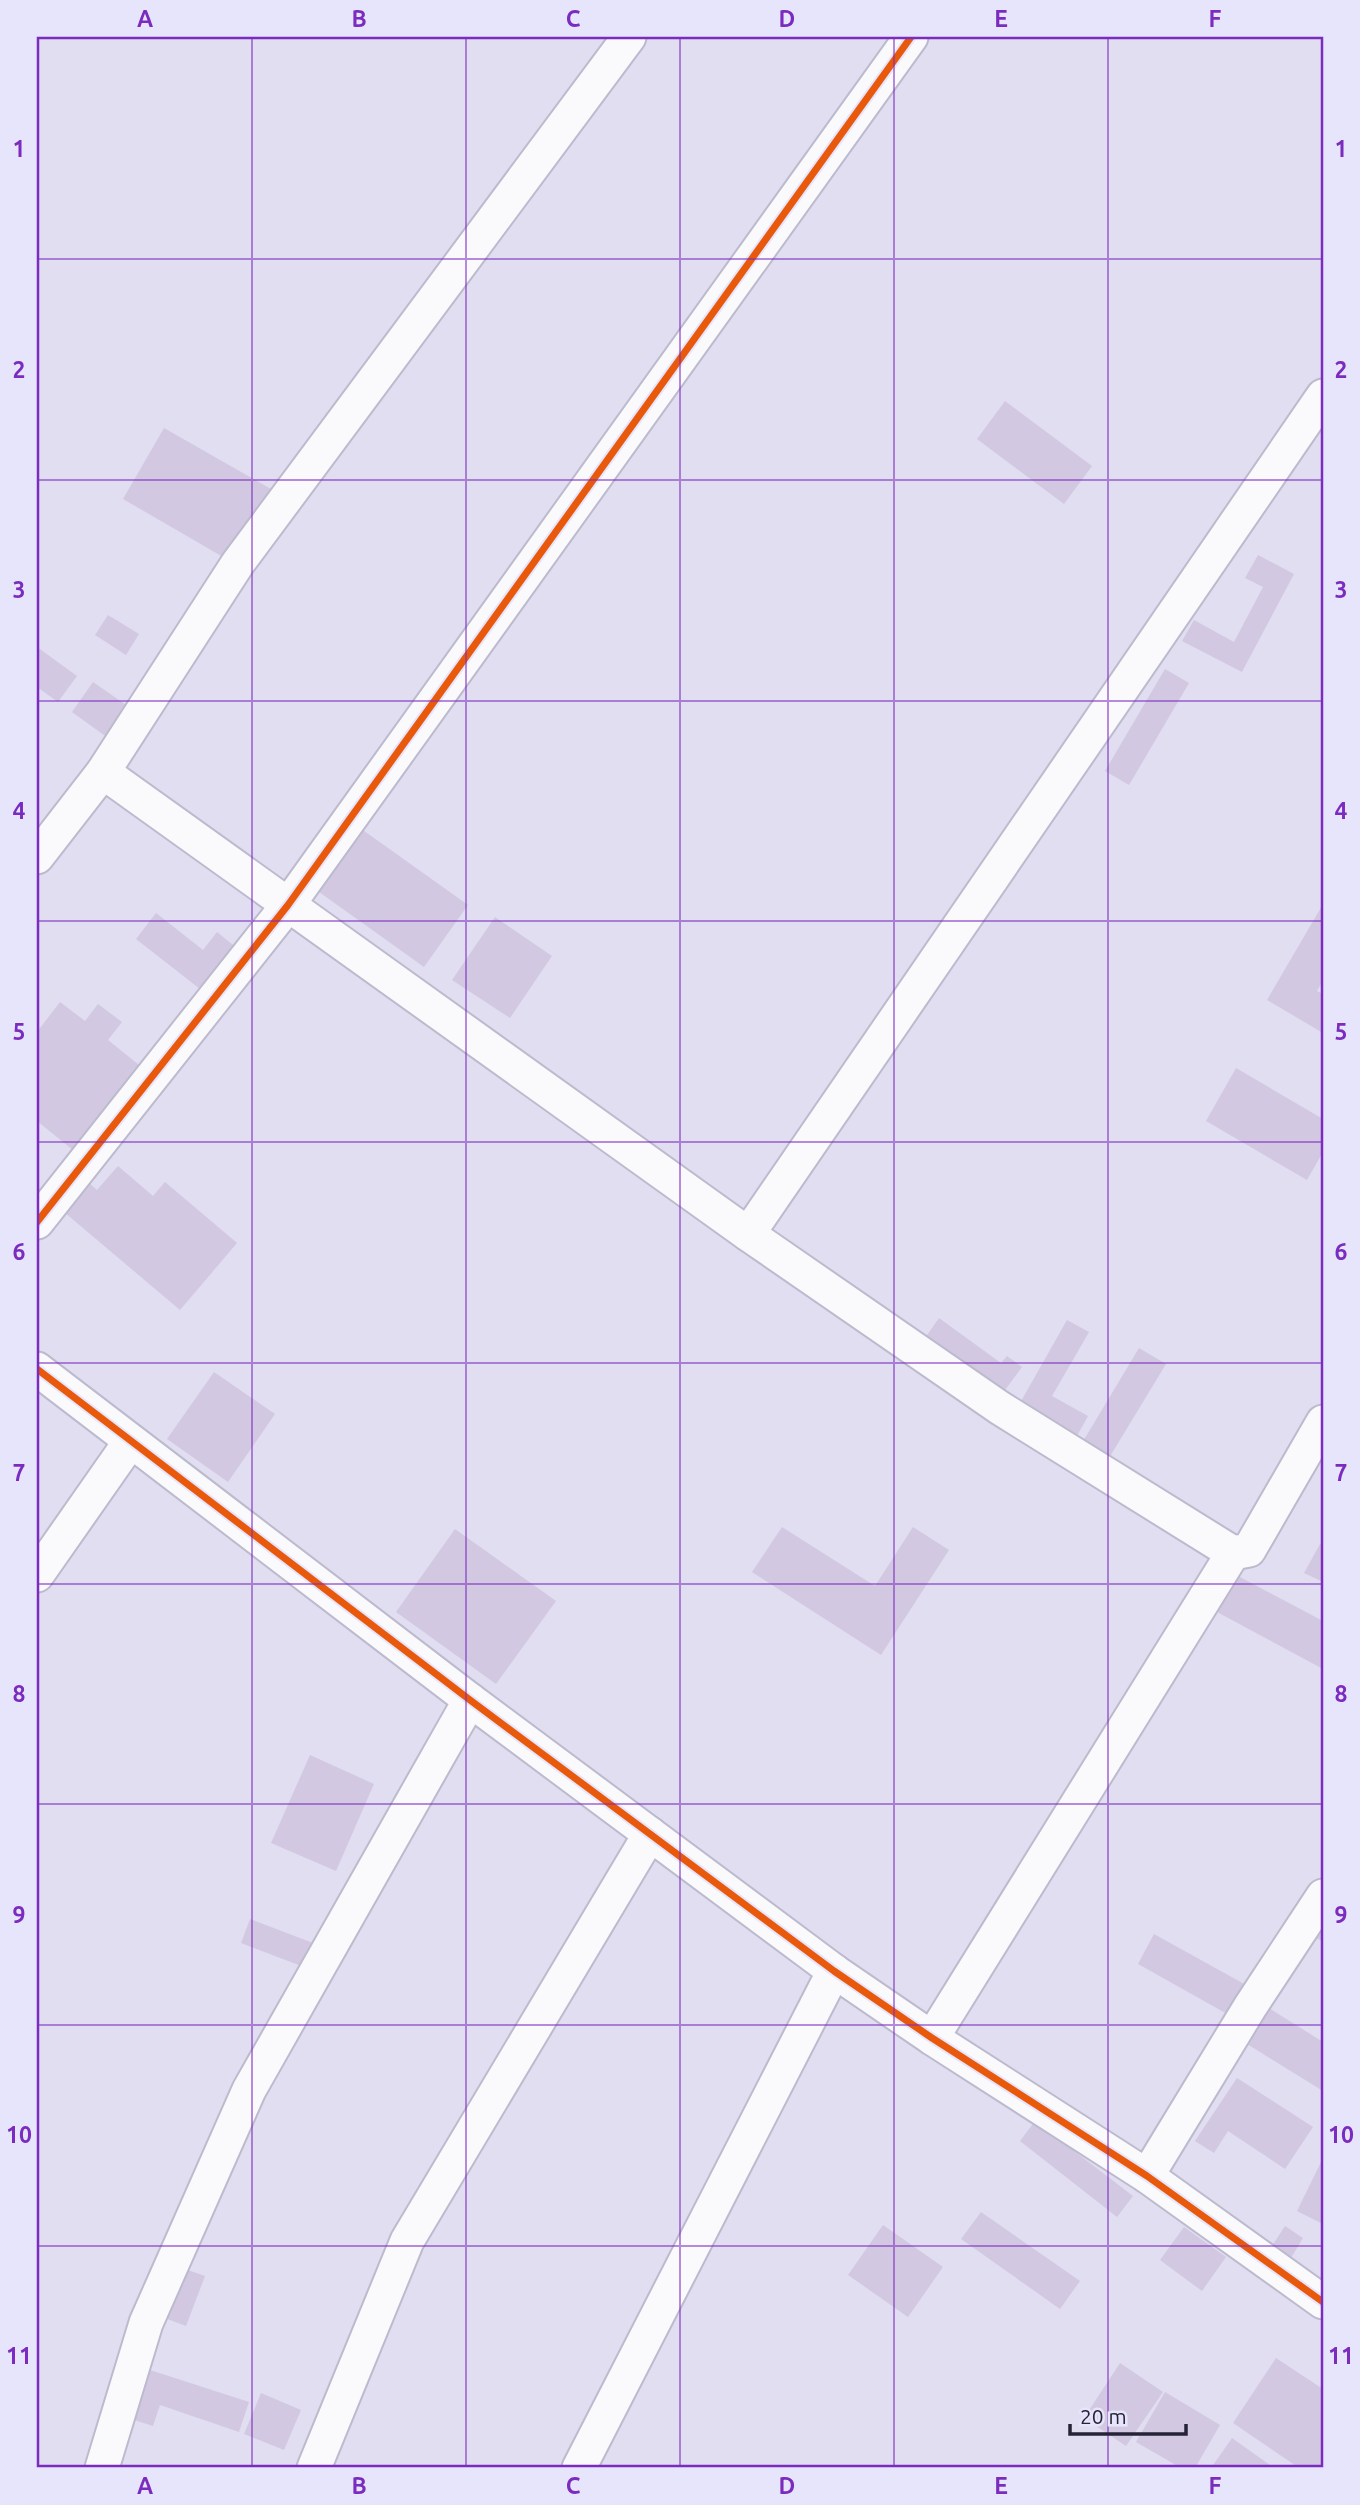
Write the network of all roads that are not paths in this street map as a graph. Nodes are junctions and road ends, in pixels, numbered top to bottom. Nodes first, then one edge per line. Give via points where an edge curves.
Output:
1 (629, 37) edge
2 (911, 37) edge
3 (1323, 396) edge
4 (103, 772) junction
5 (37, 856) edge
6 (288, 905) junction
7 (37, 1222) edge
8 (748, 1234) junction
9 (37, 1369) edge
10 (1323, 1422) edge
11 (130, 1442) junction
12 (1233, 1553) junction
13 (37, 1575) edge
14 (470, 1700) junction
15 (650, 1834) junction
16 (1323, 1896) edge
17 (834, 1972) junction
18 (932, 2038) junction
19 (1147, 2176) junction
20 (1323, 2302) edge
21 (102, 2468) edge
22 (314, 2468) edge
23 (579, 2468) edge

1 - 4 street via 238,563
2 - 6 street
3 - 8 street
4 - 5 street
4 - 6 street
6 - 7 street
6 - 8 street
8 - 12 street via 1000,1408
9 - 11 street
10 - 12 street via 1249,1550
11 - 13 street
11 - 14 street
12 - 18 street
14 - 15 street
14 - 21 street via 249,2090 146,2323
15 - 17 street
15 - 22 street via 407,2241
16 - 19 street
17 - 18 street
17 - 23 street
18 - 19 street
19 - 20 street

